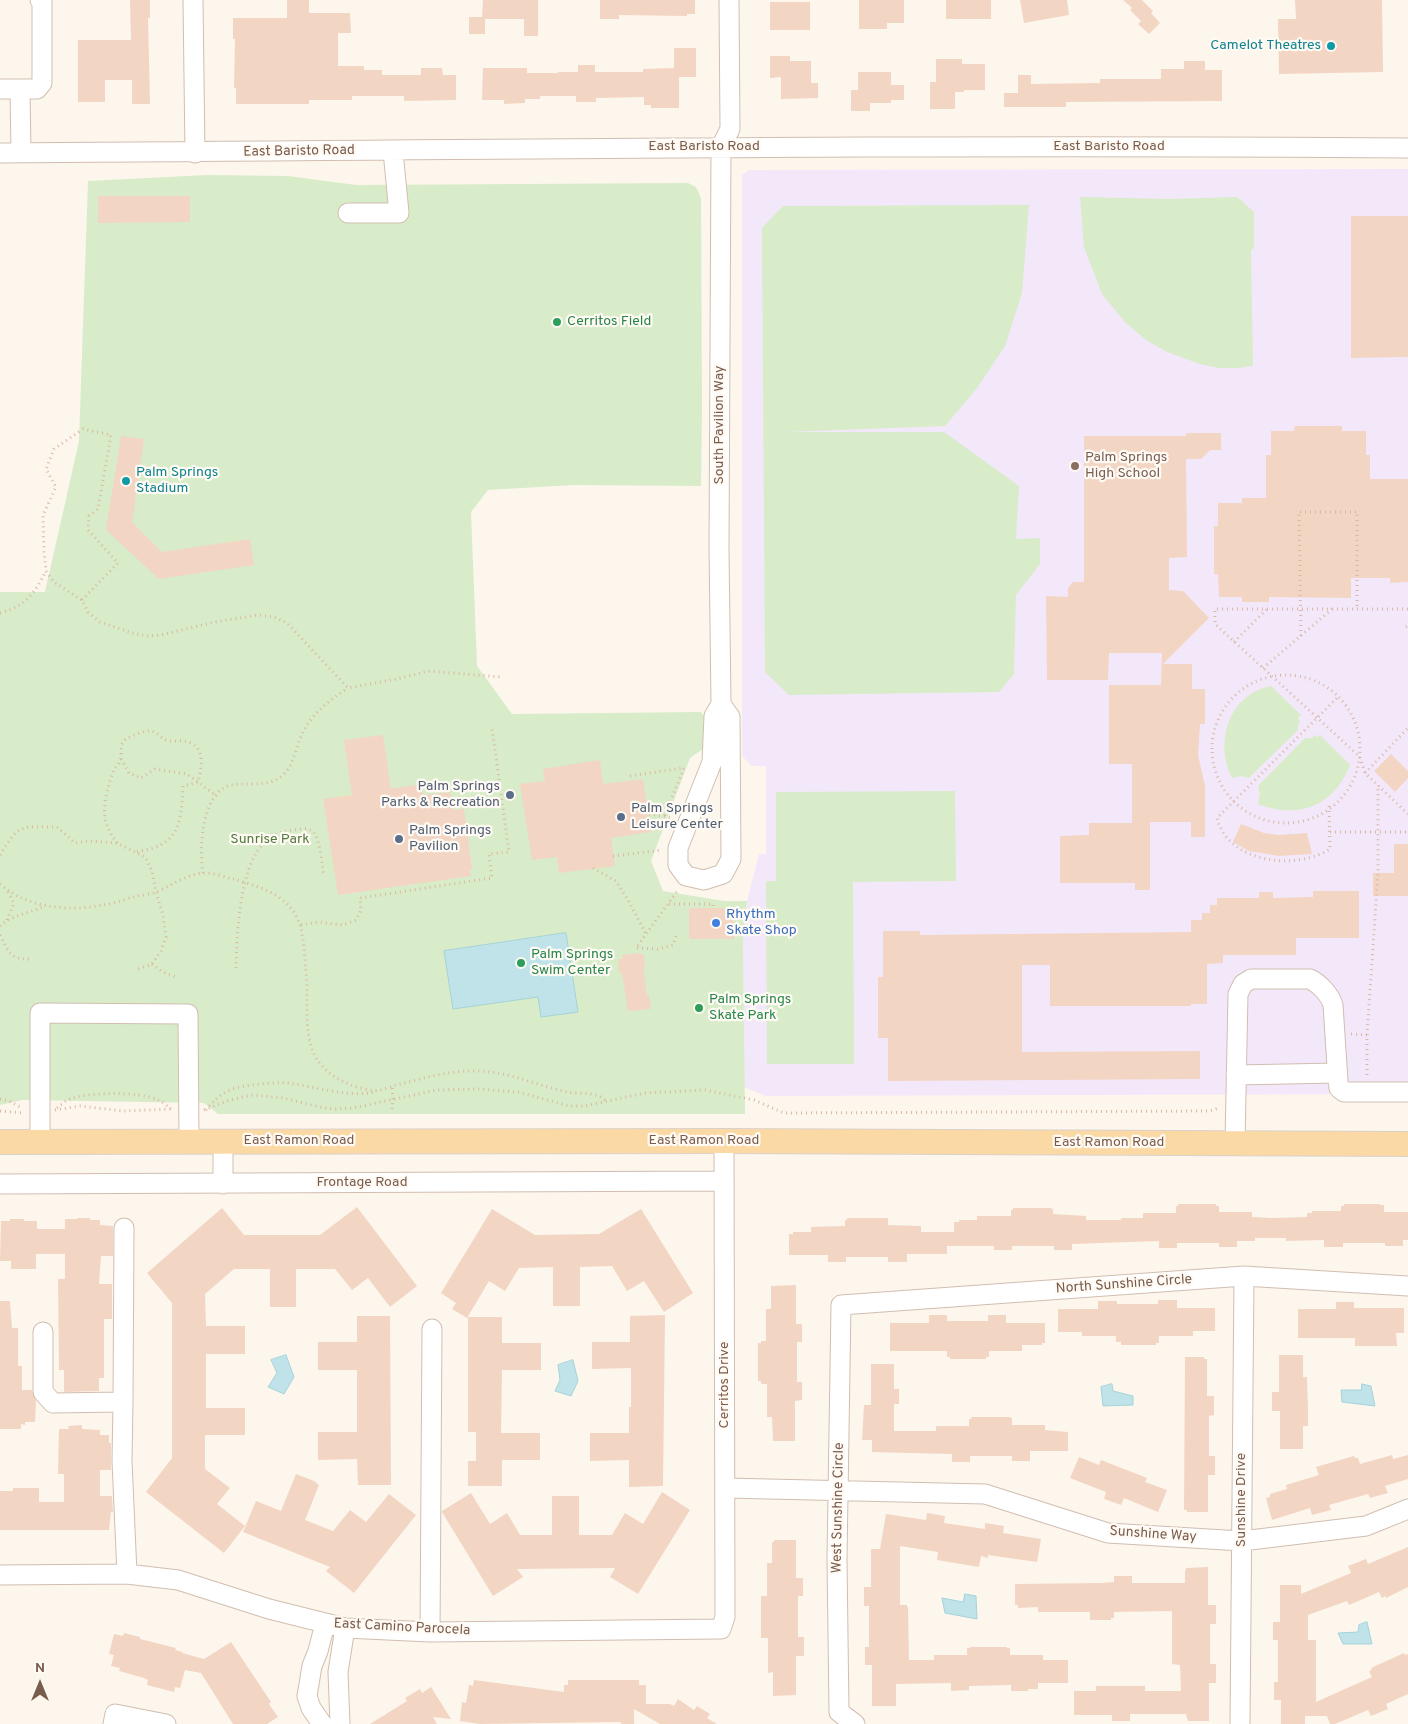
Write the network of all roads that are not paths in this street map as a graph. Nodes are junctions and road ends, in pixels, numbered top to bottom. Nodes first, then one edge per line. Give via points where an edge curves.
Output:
1 (40, 0) edge
2 (193, 0) edge
3 (729, 0) edge
4 (0, 89) edge
5 (20, 89) junction
6 (721, 146) junction
7 (1408, 148) edge
8 (393, 151) junction
9 (0, 153) edge
10 (21, 153) junction
11 (195, 153) junction
12 (348, 214) dead end
13 (721, 704) junction
14 (1337, 1073) junction
15 (1236, 1075) junction
16 (1408, 1092) edge
17 (189, 1141) junction
18 (223, 1141) junction
19 (724, 1141) junction
20 (0, 1142) edge
21 (40, 1142) junction
22 (1236, 1144) junction
23 (1408, 1144) edge
24 (724, 1181) junction
25 (0, 1184) edge
26 (223, 1184) junction
27 (124, 1228) dead end
28 (1244, 1276) junction
29 (1408, 1286) edge
30 (841, 1305) joint
31 (432, 1329) dead end
32 (43, 1332) dead end
33 (122, 1402) junction
34 (725, 1488) junction
35 (839, 1490) junction
36 (1408, 1509) edge
37 (1242, 1541) junction
38 (127, 1574) junction
39 (0, 1575) edge
40 (325, 1624) junction
41 (345, 1628) junction
42 (721, 1629) joint
43 (430, 1632) junction
44 (340, 1718) edge
45 (319, 1719) edge
46 (112, 1724) edge
47 (166, 1724) edge
48 (855, 1724) edge
49 (1240, 1724) edge

1 - 5 street via 42,83 37,89
2 - 11 street
3 - 6 street via 730,129
4 - 5 street
5 - 10 street
6 - 7 street, East Baristo Road
6 - 8 street, East Baristo Road
6 - 13 street, South Pavilion Way
8 - 11 street, East Baristo Road
8 - 12 street via 398,213
9 - 10 street, East Baristo Road
10 - 11 street, East Baristo Road
13 - 13 street, South Pavilion Way via 714,716 712,762 678,848 678,864 686,876 704,880 723,874 731,859 730,717
14 - 15 street
14 - 15 street via 1332,1005 1326,993 1310,979 1251,979 1243,984 1238,994
14 - 16 street via 1339,1088 1344,1092
15 - 22 street
17 - 18 main road, East Ramon Road
17 - 21 main road, East Ramon Road
17 - 21 street via 188,1014 40,1013
18 - 19 main road, East Ramon Road
18 - 26 street
19 - 22 main road, East Ramon Road
19 - 24 street, Cerritos Drive
20 - 21 main road, East Ramon Road
22 - 23 main road, East Ramon Road
24 - 26 street, Frontage Road
24 - 34 street, Cerritos Drive
25 - 26 street, Frontage Road
27 - 33 street
28 - 29 street, North Sunshine Circle
28 - 30 street, North Sunshine Circle
28 - 37 street, Sunshine Drive
30 - 35 street, West Sunshine Circle
31 - 43 street
32 - 33 street via 42,1392 53,1403
33 - 38 street
34 - 35 street
34 - 42 street, Cerritos Drive via 725,1617
35 - 37 street, Sunshine Way via 985,1494 1108,1533
35 - 48 street, West Sunshine Circle via 839,1712
36 - 37 street, Sunshine Way via 1366,1526
37 - 49 street, Sunshine Drive
38 - 39 street, East Camino Parocela
38 - 40 street, East Camino Parocela via 178,1580
40 - 41 street, East Camino Parocela
40 - 45 street via 312,1666 308,1696
41 - 43 street, East Camino Parocela
41 - 44 street via 338,1672
42 - 43 street, East Camino Parocela
44 - 45 street
46 - 47 street via 115,1714

